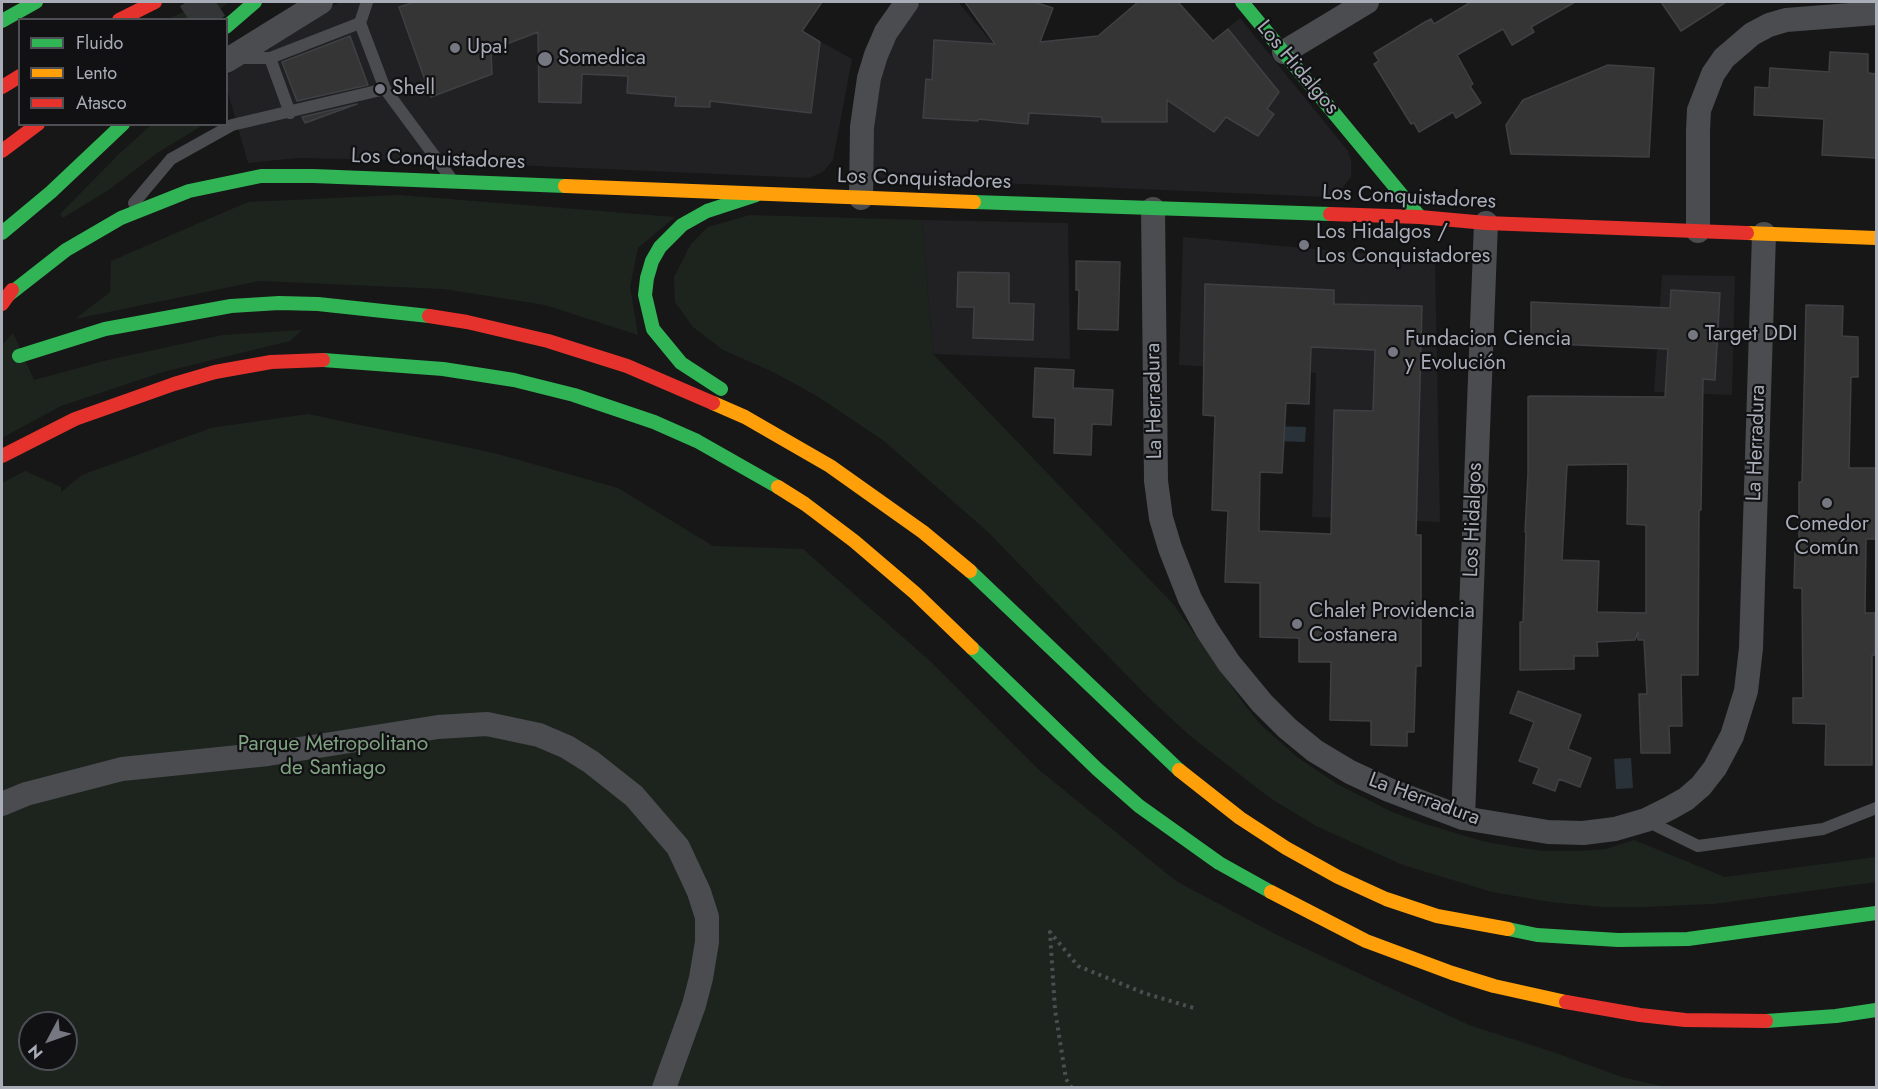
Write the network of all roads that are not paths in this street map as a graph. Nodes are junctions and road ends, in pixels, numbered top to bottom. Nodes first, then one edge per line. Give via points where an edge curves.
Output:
1 (36, 2) edge
2 (154, 2) edge
3 (255, 2) edge
4 (321, 2) edge
5 (367, 2) edge
6 (907, 2) edge
7 (1242, 2) edge
8 (1367, 2) edge
9 (1876, 12) edge
10 (123, 18) edge
11 (2, 21) edge
12 (360, 23) junction
13 (228, 25) edge
14 (1284, 52) junction
15 (270, 58) junction
16 (230, 60) edge
17 (18, 77) edge
18 (2, 87) edge
19 (385, 89) junction
20 (290, 113) junction
21 (21, 126) edge
22 (35, 126) edge
23 (121, 126) edge
24 (2, 137) edge
25 (2, 151) edge
26 (453, 181) junction
27 (756, 195) junction
28 (861, 198) junction
29 (1153, 209) junction
30 (1420, 217) junction
31 (121, 218) junction
32 (1486, 223) junction
33 (1698, 231) junction
34 (2, 233) edge
35 (1764, 234) junction
36 (1876, 238) edge
37 (2, 302) edge
38 (19, 356) dead end
39 (2, 456) edge
40 (830, 466) junction
41 (2, 804) edge
42 (1876, 808) edge
43 (1463, 818) junction
44 (1646, 820) junction
45 (1876, 913) edge
46 (1876, 1010) edge
47 (664, 1088) edge

1 - 11 main road
2 - 10 main road
3 - 13 main road
4 - 16 street
5 - 12 lane
6 - 28 street via 886,32 868,78 862,128
7 - 14 main road, Los Hidalgos
8 - 14 street
9 - 33 street via 1805,17 1769,25 1724,58 1699,110
12 - 15 lane
12 - 19 lane
14 - 30 main road, Los Hidalgos
15 - 16 lane
15 - 20 lane
17 - 18 main road
19 - 20 lane
19 - 26 lane
20 - 31 lane via 232,125 171,159
21 - 24 main road
22 - 25 main road
23 - 34 main road
26 - 27 main road, Los Conquistadores
26 - 31 main road, Los Conquistadores via 261,176 189,191
27 - 28 main road, Los Conquistadores
27 - 40 main road via 707,212 670,235 652,261 647,278 648,312 653,329 681,363 790,433
28 - 29 main road, Los Conquistadores
29 - 30 main road, Los Conquistadores
29 - 43 street, La Herradura via 1156,481 1161,518 1190,599 1229,663 1262,703 1315,751 1389,790
30 - 32 main road, Los Conquistadores
31 - 37 main road, Los Conquistadores via 66,250 12,290
32 - 33 main road, Los Conquistadores
32 - 43 street, Los Hidalgos
33 - 35 main road, Los Conquistadores
35 - 36 main road, Los Conquistadores
35 - 44 street, La Herradura via 1751,648 1746,691 1732,736 1715,768 1686,799
38 - 40 main road via 105,329 231,306 318,304 408,312 524,334 627,366 745,417
39 - 46 main road via 75,419 174,384 271,362 322,360 443,369 574,394 697,441 805,504 915,593 1139,806 1220,863 1366,941 1494,986 1640,1015 1753,1022
40 - 45 main road via 914,525 983,582 1196,785 1286,848 1386,898 1437,916 1537,935 1618,940 1688,939
41 - 47 street via 122,769 268,754 438,727 487,724 538,735 567,747 634,796 678,847 707,917 701,978
42 - 44 lane via 1823,829 1698,846
43 - 44 street, La Herradura via 1548,832 1583,833

